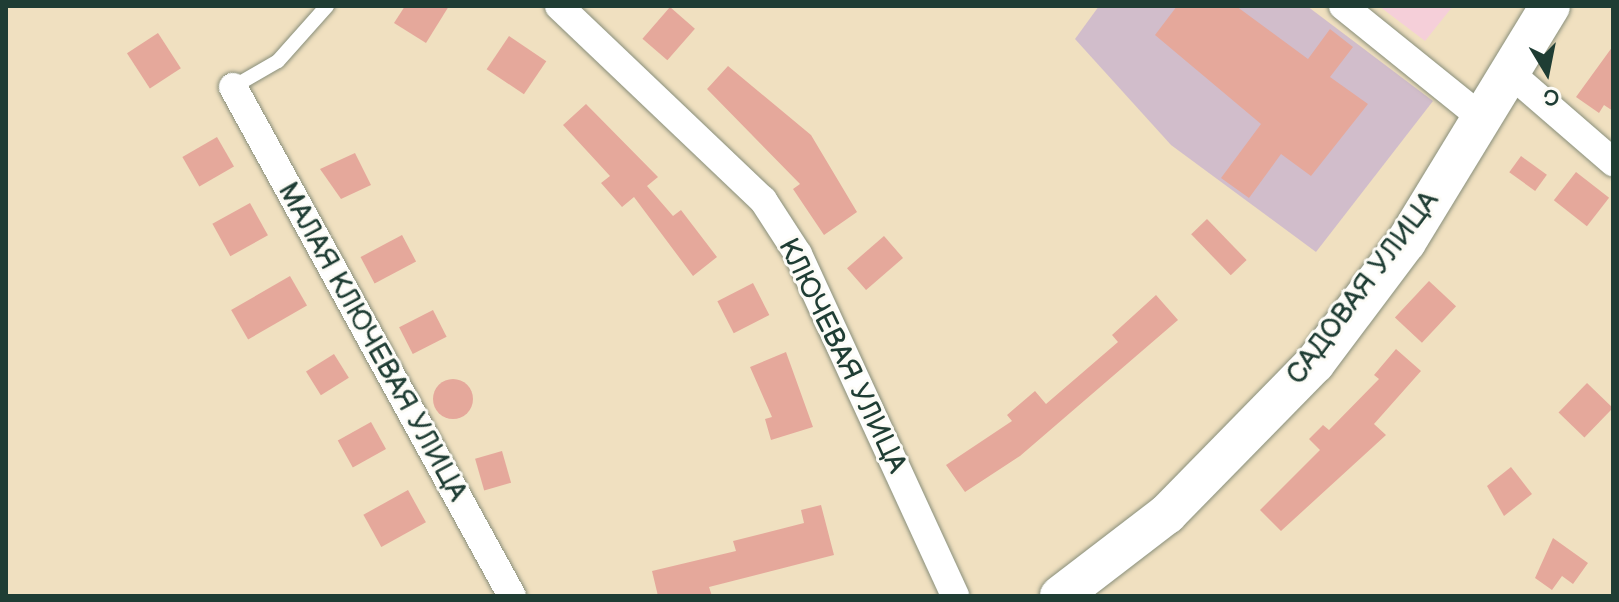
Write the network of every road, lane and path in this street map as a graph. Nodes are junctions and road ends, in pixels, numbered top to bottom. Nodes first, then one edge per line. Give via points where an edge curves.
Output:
1 (327, 6) edge
2 (559, 6) edge
3 (1343, 6) edge
4 (1550, 6) edge
5 (1509, 72) junction
6 (233, 87) joint
7 (1482, 118) junction
8 (1613, 162) edge
9 (512, 596) edge
10 (955, 596) edge
11 (1060, 596) edge

1 - 6 lane via 278,61
2 - 10 street, КЛЮЧЕВАЯ УЛИЦА via 763,200 798,254
3 - 7 street
4 - 5 main road, САДОВАЯ УЛИЦА
5 - 7 main road, САДОВАЯ УЛИЦА
5 - 8 street
6 - 9 street, МАЛАЯ КЛЮЧЕВАЯ УЛИЦА
7 - 11 main road, САДОВАЯ УЛИЦА via 1406,242 1315,363 1167,514

